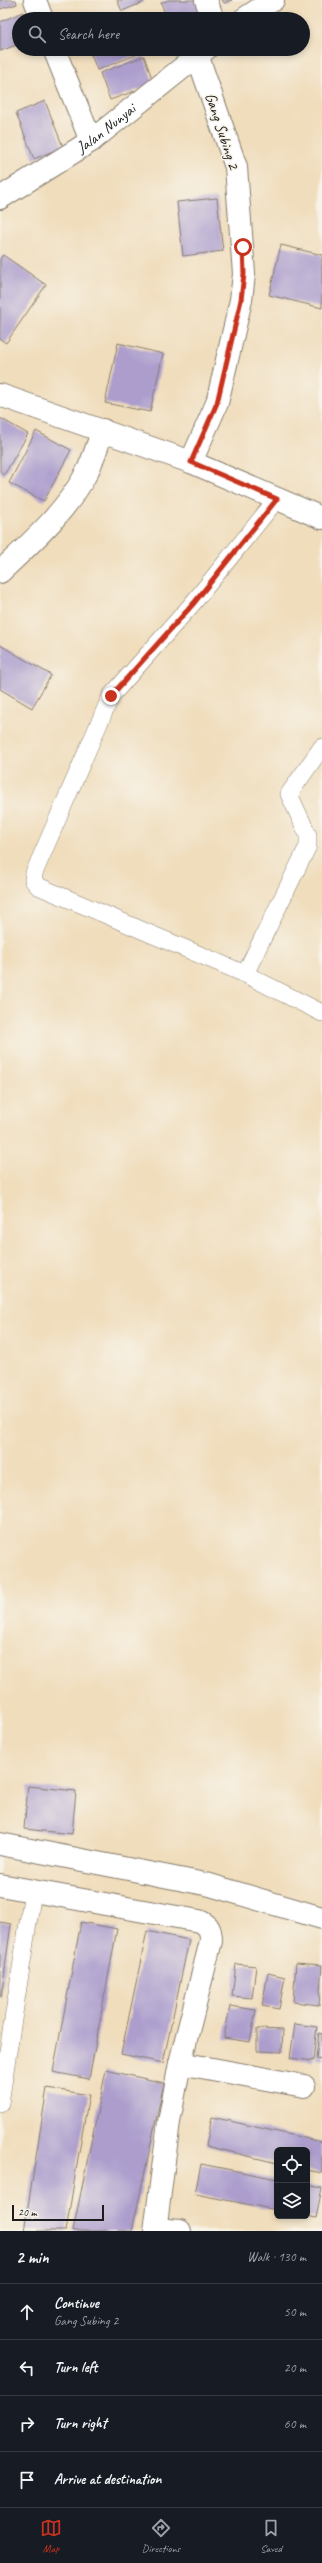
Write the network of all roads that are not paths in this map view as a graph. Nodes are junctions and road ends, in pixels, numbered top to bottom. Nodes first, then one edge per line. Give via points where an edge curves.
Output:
1 (35, 0) edge
2 (206, 0) edge
3 (273, 0) edge
4 (39, 12) edge
5 (211, 12) edge
6 (255, 12) edge
7 (57, 56) edge
8 (198, 56) edge
9 (203, 56) edge
10 (90, 141) junction
11 (0, 198) edge
12 (0, 395) edge
13 (103, 430) junction
14 (191, 462) junction
15 (277, 499) junction
16 (322, 518) edge
17 (0, 572) edge
18 (322, 747) edge
19 (245, 974) junction
20 (322, 1013) edge
21 (0, 1844) edge
22 (0, 1885) edge
23 (33, 1891) junction
24 (322, 1918) edge
25 (180, 2063) junction
26 (304, 2086) dead end
27 (0, 2103) edge
28 (155, 2230) edge
29 (180, 2231) edge

1 - 4 street
2 - 5 street
3 - 6 street
7 - 10 street
8 - 10 street, Jalan Nunyai
9 - 14 street, Gang Subing 2 via 236,167 244,274 241,300 217,403
10 - 11 street, Jalan Nunyai
12 - 13 street
13 - 14 street
13 - 17 street via 87,471 66,502 48,526
14 - 15 street
15 - 16 street
15 - 19 lane via 194,603 111,696 33,880 38,886
18 - 19 lane via 289,794 308,836 308,846
19 - 20 lane
21 - 24 street via 210,1885
22 - 23 street
23 - 25 street via 199,1921 208,1926 211,1941
23 - 27 lane
25 - 26 street
25 - 28 street via 169,2122
28 - 29 street

